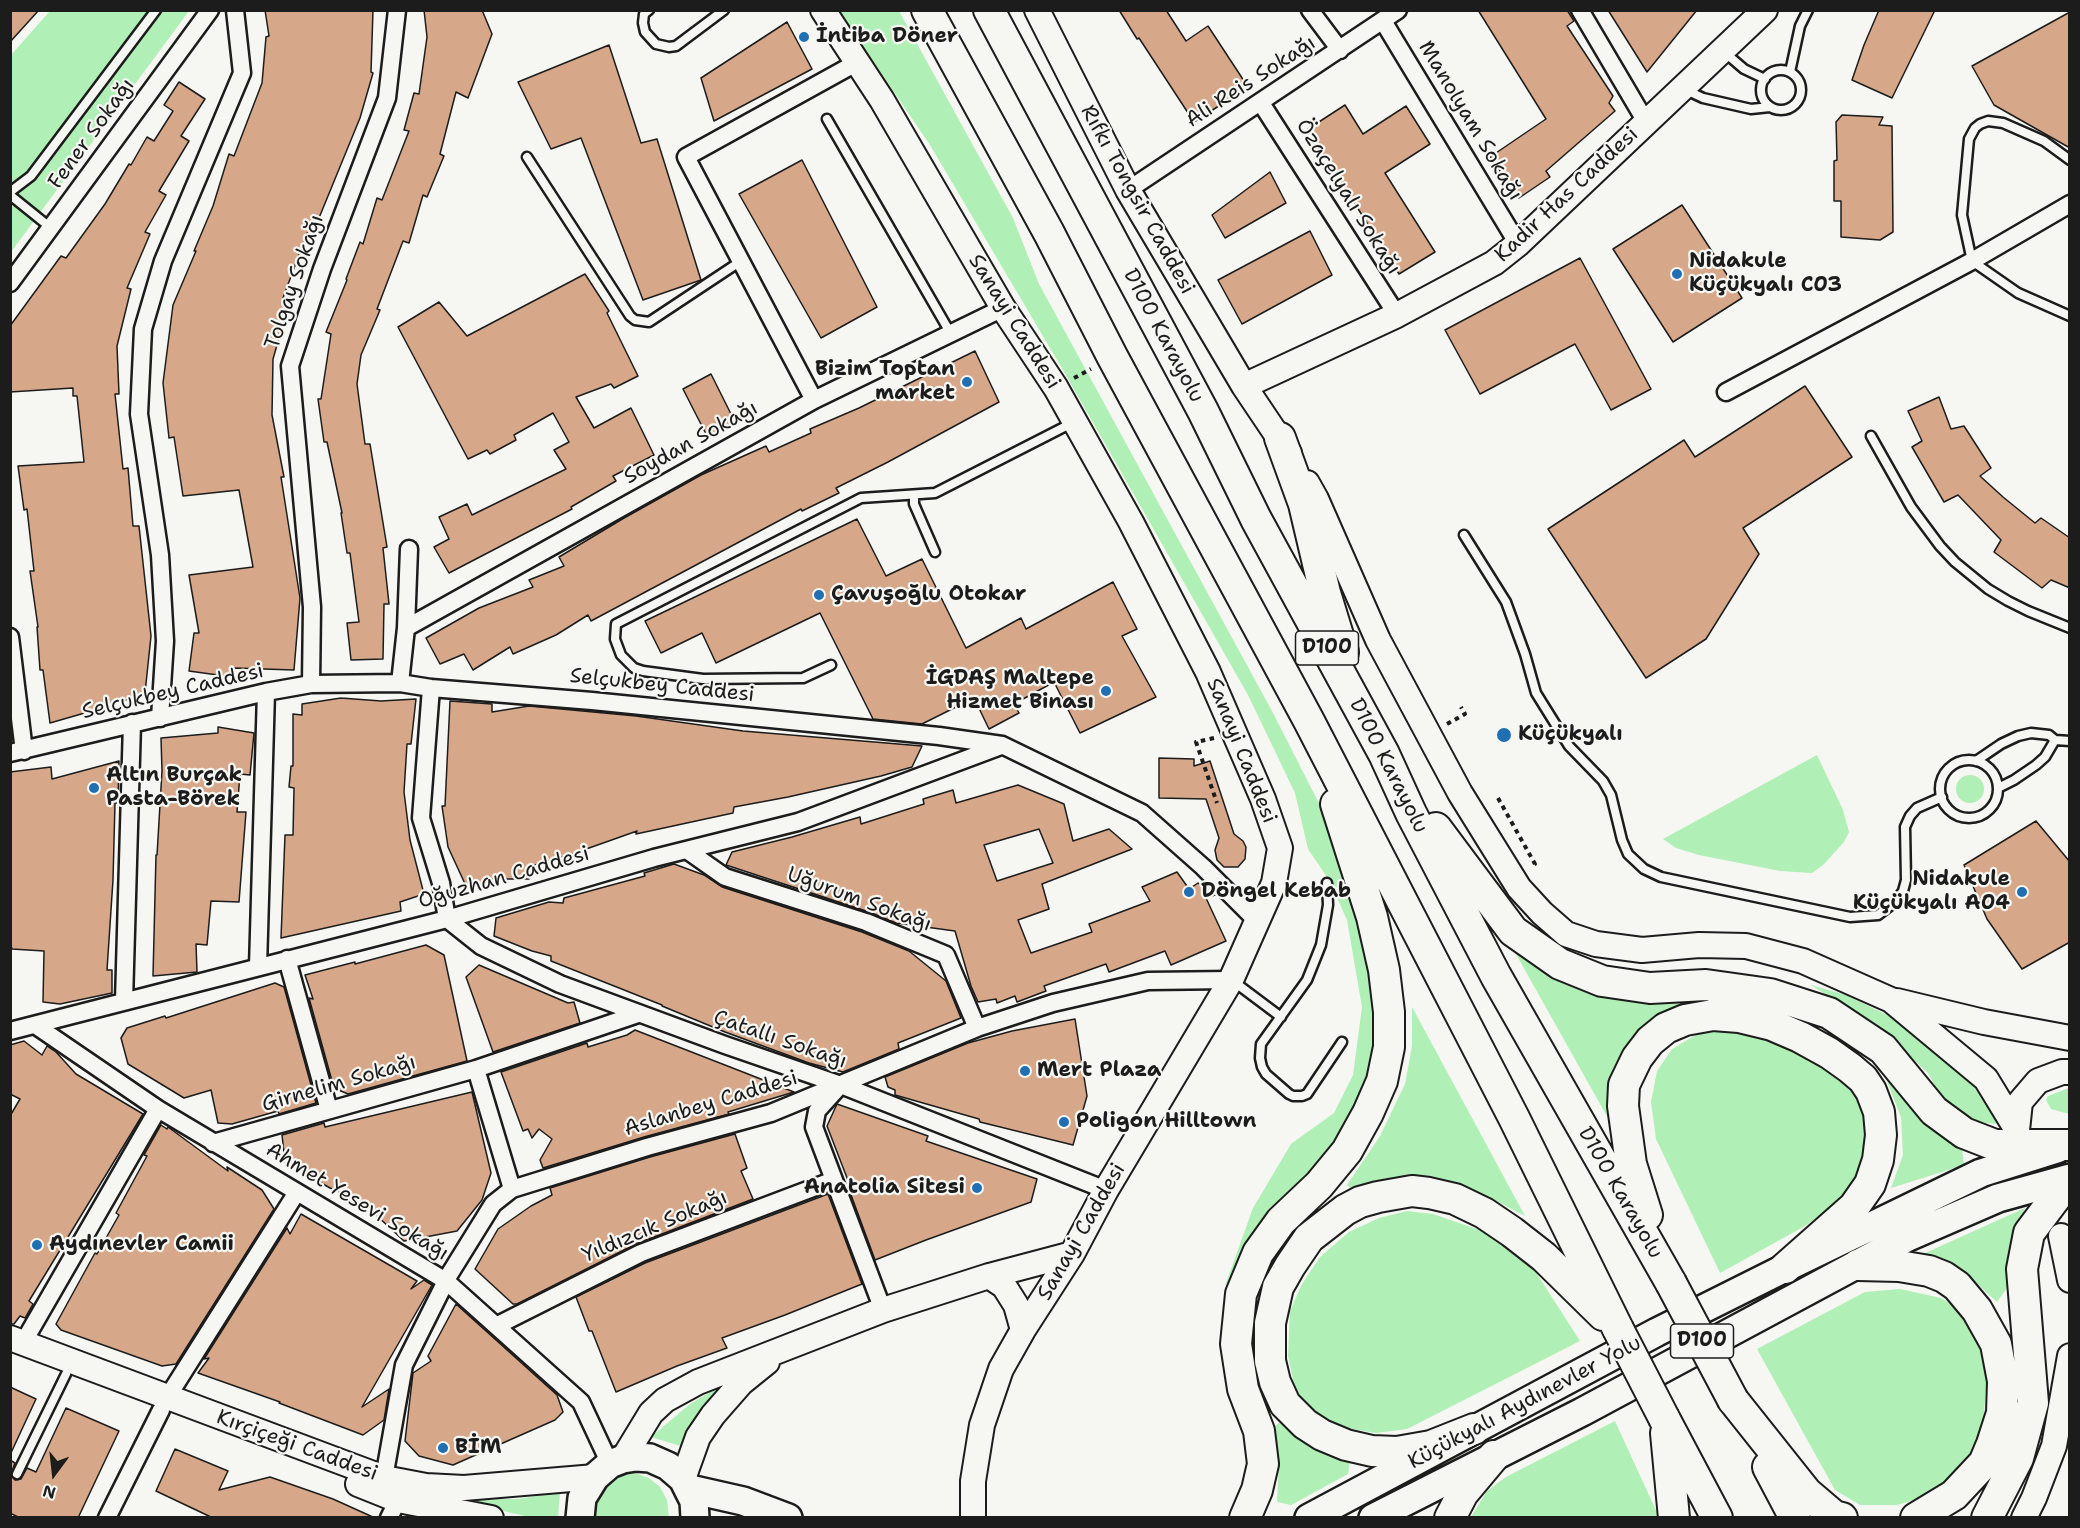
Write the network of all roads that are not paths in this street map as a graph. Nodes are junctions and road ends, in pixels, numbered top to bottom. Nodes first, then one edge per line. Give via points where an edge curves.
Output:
1 (156, 10) edge
2 (210, 10) edge
3 (235, 10) edge
4 (397, 10) edge
5 (649, 10) edge
6 (724, 10) edge
7 (823, 10) edge
8 (927, 10) edge
9 (989, 10) edge
10 (1037, 10) edge
11 (1310, 10) edge
12 (1398, 10) edge
13 (1580, 10) edge
14 (1764, 10) edge
15 (1808, 10) edge
16 (1383, 21) junction
17 (1340, 50) junction
18 (1722, 50) junction
19 (856, 63) junction
20 (1790, 72) junction
21 (1765, 79) junction
22 (1683, 87) junction
23 (1261, 102) junction
24 (1770, 107) junction
25 (827, 119) dead end
26 (1646, 122) junction
27 (526, 157) dead end
28 (2070, 160) edge
29 (1128, 190) junction
30 (10, 193) edge
31 (2070, 204) edge
32 (51, 228) junction
33 (1518, 244) junction
34 (741, 261) junction
35 (1972, 261) junction
36 (10, 283) edge
37 (1003, 308) junction
38 (1397, 315) junction
39 (2070, 316) edge
40 (951, 334) junction
41 (1244, 386) junction
42 (1726, 392) dead end
43 (814, 400) junction
44 (1074, 422) junction
45 (1871, 436) dead end
46 (1280, 438) junction
47 (914, 495) junction
48 (1464, 535) dead end
49 (409, 549) dead end
50 (935, 552) dead end
51 (406, 628) junction
52 (2070, 628) edge
53 (10, 637) edge
54 (831, 665) dead end
55 (400, 683) junction
56 (311, 684) junction
57 (430, 688) junction
58 (266, 692) junction
59 (1361, 712) junction
60 (160, 718) junction
61 (1309, 721) junction
62 (132, 723) junction
63 (2055, 740) junction
64 (2070, 741) edge
65 (1002, 745) junction
66 (17, 752) edge
67 (1384, 754) junction
68 (1976, 761) junction
69 (1998, 788) junction
70 (1942, 797) junction
71 (688, 851) junction
72 (1327, 883) dead end
73 (447, 919) junction
74 (1258, 922) junction
75 (287, 959) junction
76 (258, 967) junction
77 (1231, 980) junction
78 (1891, 1000) junction
79 (124, 1001) junction
80 (638, 1014) junction
81 (1281, 1017) junction
82 (35, 1025) junction
83 (977, 1028) junction
84 (10, 1031) edge
85 (2070, 1038) edge
86 (1342, 1042) dead end
87 (476, 1069) junction
88 (2070, 1072) edge
89 (841, 1085) junction
90 (158, 1109) junction
91 (329, 1110) junction
92 (213, 1143) junction
93 (2070, 1145) edge
94 (2070, 1178) edge
95 (834, 1180) junction
96 (512, 1189) junction
97 (2070, 1189) edge
98 (1106, 1190) junction
99 (297, 1192) junction
100 (2065, 1239) edge
101 (1072, 1254) junction
102 (1858, 1265) junction
103 (1785, 1268) junction
104 (989, 1276) junction
105 (2070, 1280) edge
106 (446, 1281) junction
107 (1671, 1283) junction
108 (883, 1310) junction
109 (498, 1325) junction
110 (1618, 1329) junction
111 (1023, 1330) junction
112 (14, 1344) edge
113 (780, 1351) junction
114 (2070, 1356) edge
115 (66, 1374) junction
116 (1733, 1400) junction
117 (164, 1404) junction
118 (1664, 1418) junction
119 (1474, 1430) junction
120 (1494, 1456) junction
121 (610, 1467) junction
122 (17, 1473) dead end
123 (384, 1478) junction
124 (686, 1484) junction
125 (393, 1509) edge
126 (107, 1518) edge
127 (490, 1518) edge
128 (580, 1518) edge
129 (695, 1518) edge
130 (788, 1518) edge
131 (973, 1518) edge
132 (1245, 1518) edge
133 (1309, 1518) edge
134 (1373, 1518) edge
135 (1450, 1518) edge
136 (1674, 1518) edge
137 (1717, 1518) edge
138 (1795, 1518) edge
139 (1842, 1518) edge
140 (1916, 1518) edge
141 (1987, 1518) edge
142 (2024, 1518) edge

1 - 30 lane via 32,176
2 - 32 street, Fener Sokağı
3 - 60 street via 242,73 163,261 142,329 139,414 160,555 165,641
4 - 56 street, Tolgay Sokağı via 387,98 290,366 312,607
5 - 6 lane via 644,14 645,32 656,44 669,47 676,46
7 - 19 main road, Sanayi Caddesi
8 - 61 highway, D100
9 - 59 highway, D100 Karayolu / D100
10 - 29 main road, Rıfkı Tongsir Caddesi
11 - 17 street
12 - 16 street, Ali Reis Sokağı
13 - 26 street
14 - 18 main road, Kadir Has Caddesi
15 - 20 lane via 1800,26
16 - 17 street, Ali Reis Sokağı
16 - 33 street, Manolyam Sokağı
17 - 23 street, Ali Reis Sokağı
18 - 21 lane via 1744,69
18 - 22 main road, Kadir Has Caddesi
19 - 34 street via 686,157
19 - 37 main road, Sanayi Caddesi via 882,100
20 - 21 lane via 1776,71
20 - 24 lane via 1800,83 1800,97 1791,108
21 - 24 lane via 1761,94
22 - 24 lane via 1703,98 1751,109
22 - 26 main road, Kadir Has Caddesi
23 - 29 street, Ali Reis Sokağı
23 - 38 street, Özaçelyalı Sokağı
25 - 40 lane
26 - 33 main road, Kadir Has Caddesi
27 - 34 lane via 635,320 649,322
28 - 35 lane via 2044,141 2003,123 1988,121 1975,128 1969,139 1962,215
29 - 41 main road, Rıfkı Tongsir Caddesi
30 - 32 lane
31 - 35 street
32 - 36 street, Fener Sokağı
33 - 38 main road, Kadir Has Caddesi via 1494,263
34 - 43 street
35 - 39 lane via 2018,293
35 - 42 street
37 - 40 street, Soydan Sokağı
37 - 44 main road, Sanayi Caddesi
38 - 41 main road, Kadir Has Caddesi
40 - 43 street, Soydan Sokağı
41 - 46 main road, Rıfkı Tongsir Caddesi
43 - 51 street, Soydan Sokağı
44 - 47 lane via 935,493
44 - 74 main road, Sanayi Caddesi via 1208,672 1263,799 1280,848 1274,883
45 - 52 lane via 1911,507 1955,562 2007,601
46 - 59 highway via 1304,504 1325,593
46 - 78 main road, Rıfkı Tongsir Caddesi via 1316,499 1378,640 1460,793 1519,888 1566,934 1596,945 1642,950 1746,946 1803,961
47 - 50 lane via 914,504
47 - 54 lane via 861,498 616,624 615,639 621,655 643,671 703,679 803,678
48 - 70 lane via 1506,602 1536,693 1569,746 1603,780 1628,854 1644,869 1661,877 1851,917 1878,915 1903,891 1905,827 1910,816 1917,808
49 - 51 street
51 - 55 street
53 - 66 street
55 - 56 street, Selçukbey Caddesi
55 - 57 street, Selçukbey Caddesi
56 - 58 street, Selçukbey Caddesi
57 - 65 street, Selçukbey Caddesi via 604,702
57 - 73 street via 421,819 441,883
58 - 60 street, Selçukbey Caddesi
58 - 76 street
59 - 67 highway, D100 Karayolu / D100
60 - 62 street, Selçukbey Caddesi
61 - 110 highway, D100
61 - 132 highway via 1372,917 1384,970 1389,1047 1382,1081 1347,1151 1281,1221 1258,1253 1241,1294 1236,1344 1243,1389 1259,1431 1263,1464
62 - 66 street, Selçukbey Caddesi
62 - 79 street
63 - 64 lane
63 - 68 lane via 2039,733 2018,736
63 - 69 lane via 2036,765
65 - 71 street, Oğuzhan Caddesi via 798,822
65 - 74 street, Selçukbey Caddesi via 1142,813
67 - 93 highway via 1513,931 1560,964 1602,981 1650,988 1706,985 1770,993 1828,1013 1883,1049 1934,1111 1964,1133 1995,1145
67 - 107 highway, D100 Karayolu / D100 via 1496,976
68 - 69 lane via 1994,773
68 - 70 lane via 1958,762 1947,770 1941,781
69 - 70 lane via 1989,810 1977,816 1954,813
71 - 73 street, Oğuzhan Caddesi
71 - 83 street, Uğurum Sokağı via 725,877 866,922 945,955
72 - 81 lane via 1326,926 1321,945 1307,980
73 - 75 street, Oğuzhan Caddesi
73 - 80 street, Çatallı Sokağı via 481,946 560,984
74 - 77 main road, Sanayi Caddesi
75 - 76 street, Oğuzhan Caddesi
75 - 91 street
76 - 79 street, Oğuzhan Caddesi
77 - 81 lane
77 - 83 street, Aslanbey Caddesi via 1148,981 1053,1003
77 - 98 main road, Sanayi Caddesi
78 - 85 main road
78 - 88 main road via 1986,1080 2017,1130 2020,1102 2038,1081
79 - 82 street, Oğuzhan Caddesi
80 - 87 street, Girnelim Sokağı
80 - 89 street, Çatallı Sokağı
81 - 86 lane via 1261,1044 1260,1058 1266,1074 1293,1096 1307,1094
82 - 84 street, Oğuzhan Caddesi
82 - 90 street, Ahmet Yesevi Sokağı
83 - 89 street, Aslanbey Caddesi
87 - 91 street, Girnelim Sokağı
87 - 96 street
89 - 95 street via 817,1111 814,1127
89 - 96 street, Aslanbey Caddesi via 771,1113
89 - 98 street, Çatallı Sokağı
90 - 92 street, Ahmet Yesevi Sokağı
90 - 112 street
91 - 92 street, Girnelim Sokağı
92 - 99 street, Ahmet Yesevi Sokağı
93 - 103 main road, Küçükyalı Aydınevler Yolu via 1981,1173
94 - 102 main road, Küçükyalı Aydınevler Yolu via 1998,1198 1908,1237
95 - 108 street
95 - 109 street, Yıldızcık Sokağı via 641,1253
96 - 106 street, Aslanbey Caddesi via 493,1204
97 - 141 highway via 2059,1193 2029,1233 2022,1269 2033,1403 2018,1458
98 - 101 main road, Sanayi Caddesi
99 - 106 street, Ahmet Yesevi Sokağı
99 - 117 street
100 - 105 main road
101 - 104 main road
101 - 111 main road, Sanayi Caddesi
102 - 120 main road, Küçükyalı Aydınevler Yolu
102 - 140 highway via 1899,1266 1944,1277 1977,1310 1996,1344 2003,1381 2001,1413 1992,1444 1983,1463 1954,1495
103 - 107 highway via 1854,1207 1870,1184 1878,1160 1879,1112 1863,1079 1829,1053 1772,1025 1713,1015 1666,1028 1650,1041 1624,1085 1631,1164
103 - 119 main road, Küçükyalı Aydınevler Yolu
104 - 108 main road
104 - 111 main road via 1005,1286
106 - 109 street, Ahmet Yesevi Sokağı
106 - 123 street, Aslanbey Caddesi via 404,1365
107 - 116 highway, D100 Karayolu / D100, bridge
108 - 113 main road
109 - 121 street, Ahmet Yesevi Sokağı via 581,1402
110 - 118 highway, D100, bridge
110 - 119 highway via 1528,1244 1496,1220 1455,1199 1412,1191 1395,1193 1360,1202 1331,1220 1300,1251 1278,1287 1274,1303 1270,1361 1285,1404 1322,1435 1372,1451 1397,1452 1431,1446
111 - 131 main road, Sanayi Caddesi via 1001,1369 982,1425 973,1481
112 - 115 main road, Kırçiçeği Caddesi
112 - 117 main road, Kırçiçeği Caddesi
113 - 121 main road via 698,1382 665,1400
113 - 124 main road via 741,1383 712,1415 698,1437
114 - 142 main road via 2054,1446
115 - 117 main road, Kırçiçeği Caddesi
115 - 122 lane
116 - 138 highway, D100 Karayolu / D100
116 - 139 highway via 1807,1493 1834,1516
117 - 123 main road, Kırçiçeği Caddesi
117 - 125 main road, Kırçiçeği Caddesi
117 - 126 street
118 - 136 highway
118 - 137 highway, D100
119 - 133 main road, Küçükyalı Aydınevler Yolu
120 - 134 main road, Küçükyalı Aydınevler Yolu
120 - 135 highway via 1463,1493
121 - 123 main road, Kırçiçeği Caddesi via 464,1488
121 - 124 main road via 636,1457 651,1458 668,1466
121 - 128 main road via 582,1498
124 - 129 main road via 694,1501
124 - 130 main road
125 - 127 main road, Kırçiçeği Caddesi

